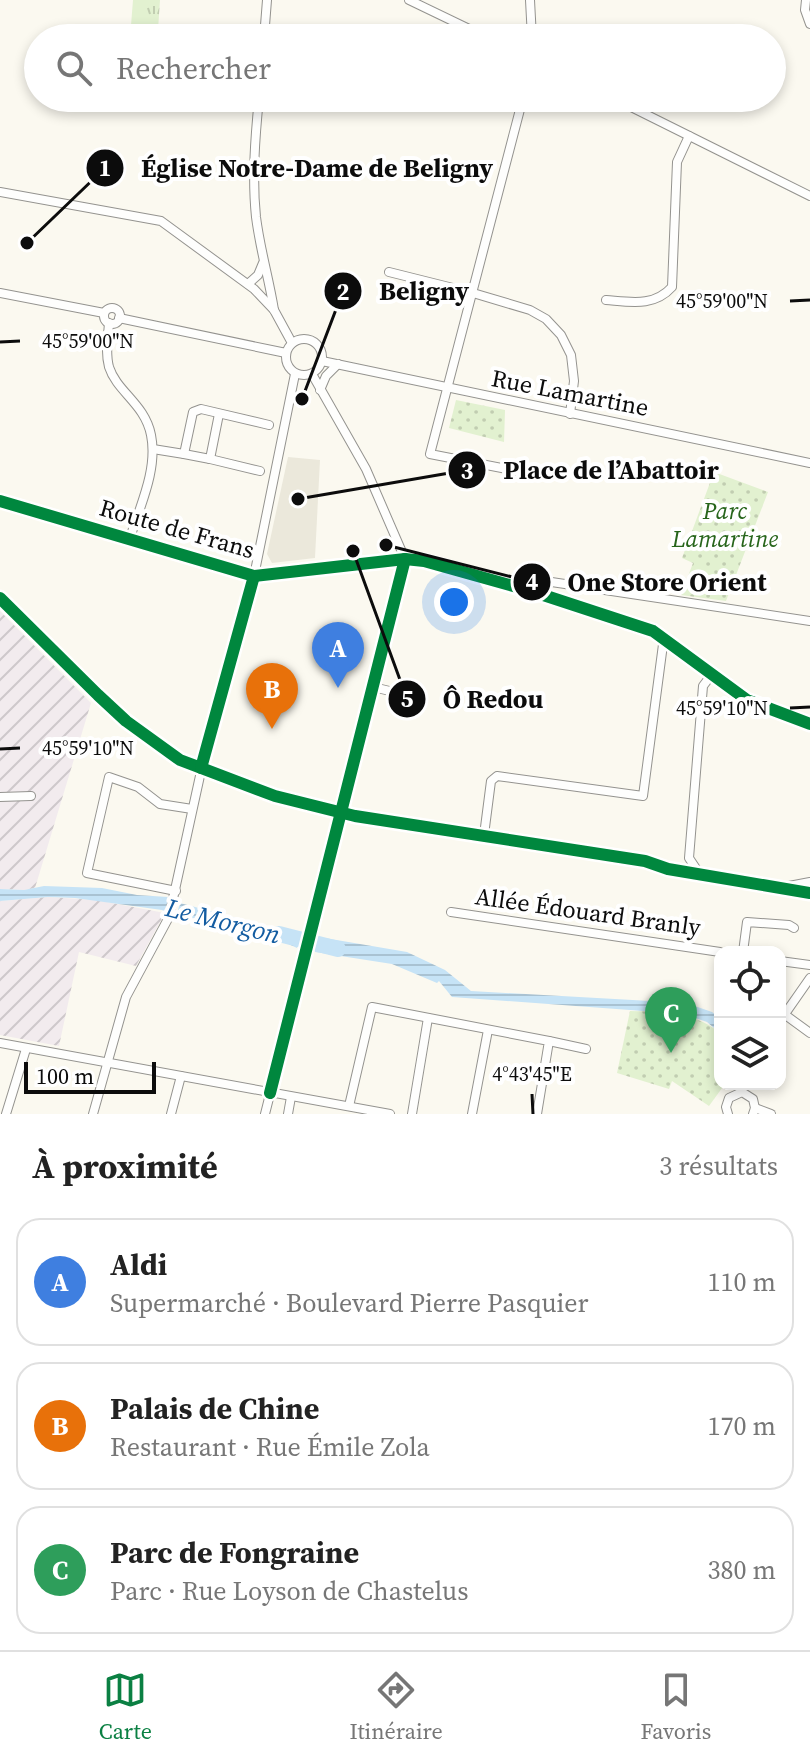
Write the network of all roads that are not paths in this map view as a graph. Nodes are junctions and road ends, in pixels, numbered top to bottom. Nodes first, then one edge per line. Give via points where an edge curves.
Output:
1 (267, 0) edge
2 (409, 0) edge
3 (530, 0) edge
4 (806, 0) edge
5 (265, 24) edge
6 (459, 24) edge
7 (531, 24) edge
8 (810, 24) edge
9 (258, 112) edge
10 (519, 112) edge
11 (641, 112) edge
12 (689, 136) junction
13 (0, 192) edge
14 (810, 196) edge
15 (265, 268) junction
16 (389, 272) dead end
17 (248, 284) junction
18 (0, 293) edge
19 (473, 293) junction
20 (606, 300) dead end
21 (274, 310) junction
22 (104, 313) junction
23 (119, 318) junction
24 (109, 323) junction
25 (292, 343) junction
26 (286, 353) junction
27 (322, 361) junction
28 (338, 364) junction
29 (295, 374) junction
30 (312, 374) junction
31 (447, 388) junction
32 (320, 390) junction
33 (219, 414) junction
34 (570, 414) junction
35 (269, 425) dead end
36 (153, 449) junction
37 (184, 454) junction
38 (210, 459) junction
39 (810, 463) edge
40 (260, 471) dead end
41 (517, 471) dead end
42 (0, 501) edge
43 (130, 538) junction
44 (405, 559) junction
45 (254, 576) junction
46 (544, 580) junction
47 (518, 587) junction
48 (533, 592) junction
49 (0, 598) edge
50 (810, 621) edge
51 (664, 637) junction
52 (712, 674) junction
53 (373, 687) junction
54 (398, 693) dead end
55 (810, 724) edge
56 (201, 768) junction
57 (31, 796) dead end
58 (0, 797) edge
59 (192, 809) junction
60 (341, 813) junction
61 (484, 835) junction
62 (699, 873) junction
63 (810, 882) edge
64 (780, 888) junction
65 (175, 892) junction
66 (810, 893) edge
67 (451, 912) dead end
68 (794, 928) dead end
69 (744, 946) edge
70 (714, 951) edge
71 (786, 962) edge
72 (810, 965) edge
73 (810, 978) edge
74 (786, 1012) edge
75 (428, 1018) junction
76 (786, 1020) edge
77 (488, 1030) junction
78 (810, 1033) edge
79 (549, 1041) junction
80 (0, 1043) edge
81 (26, 1049) junction
82 (586, 1049) dead end
83 (109, 1063) junction
84 (181, 1076) junction
85 (741, 1090) edge
86 (743, 1090) edge
87 (270, 1093) junction
88 (291, 1097) junction
89 (349, 1106) junction
90 (754, 1111) edge
91 (6, 1114) edge
92 (93, 1114) edge
93 (171, 1114) edge
94 (265, 1114) edge
95 (288, 1114) edge
96 (390, 1114) edge
97 (412, 1114) edge
98 (472, 1114) edge
99 (537, 1114) edge
100 (728, 1114) edge
101 (771, 1114) edge

1 - 5 street
2 - 6 street
3 - 7 street
4 - 8 street
9 - 15 street via 253,178
10 - 19 street
11 - 12 street
12 - 14 street
12 - 20 street via 677,162 672,287 662,299
13 - 17 street via 161,221
15 - 17 street
15 - 17 street
15 - 21 street
16 - 19 street
17 - 21 street
18 - 22 street
19 - 31 street
19 - 34 street via 530,310 561,335 571,355 574,381
21 - 25 street
22 - 23 street via 114,308
22 - 24 street
23 - 24 street
23 - 26 street
24 - 36 street via 108,364 142,410
25 - 26 street
25 - 27 street via 310,340 320,348
26 - 29 street
27 - 28 street, Rue Lamartine
27 - 30 street
28 - 31 street, Rue Lamartine
28 - 32 street
29 - 30 street
29 - 45 street
30 - 32 street
31 - 34 street, Rue Lamartine
31 - 41 street via 430,454
32 - 44 street via 366,469
33 - 35 street
33 - 37 street via 193,412
33 - 38 street
34 - 39 street, Rue Lamartine
36 - 37 street
36 - 43 street
37 - 38 street
38 - 40 street
42 - 43 street, Route de Frans
43 - 45 street, Route de Frans
44 - 45 street, Route de Frans
44 - 47 street, Route de Frans
44 - 53 street
45 - 56 street
46 - 47 street via 525,578
46 - 48 street
46 - 50 street
47 - 48 street, Route de Frans
48 - 51 street, Route de Frans
49 - 56 street via 126,721 180,760
51 - 52 street, Route de Frans
51 - 61 street via 643,796 497,776 491,781
52 - 55 street, Route de Frans via 747,700
52 - 62 street via 703,686 689,858
53 - 54 street
53 - 60 street
56 - 59 street
56 - 60 street via 275,796
57 - 58 street
59 - 65 street
59 - 65 street via 160,804 138,787 109,777 87,873
60 - 61 street
60 - 87 street
61 - 62 street
62 - 64 street
63 - 64 street
64 - 66 street
65 - 83 street via 169,917 126,997
67 - 70 street, Allée Édouard Branly
68 - 69 street via 747,922
71 - 72 street
73 - 74 street
75 - 77 street
75 - 89 street via 372,1007
75 - 97 street
76 - 78 street
77 - 79 street
77 - 98 street
79 - 82 street
79 - 99 street
80 - 81 street
81 - 83 street
81 - 91 street
83 - 84 street
83 - 92 street
84 - 87 street
84 - 93 street
85 - 100 street via 727,1102
86 - 90 street via 753,1099
87 - 88 street
87 - 94 street
88 - 89 street
88 - 95 street
89 - 96 street
90 - 101 street

